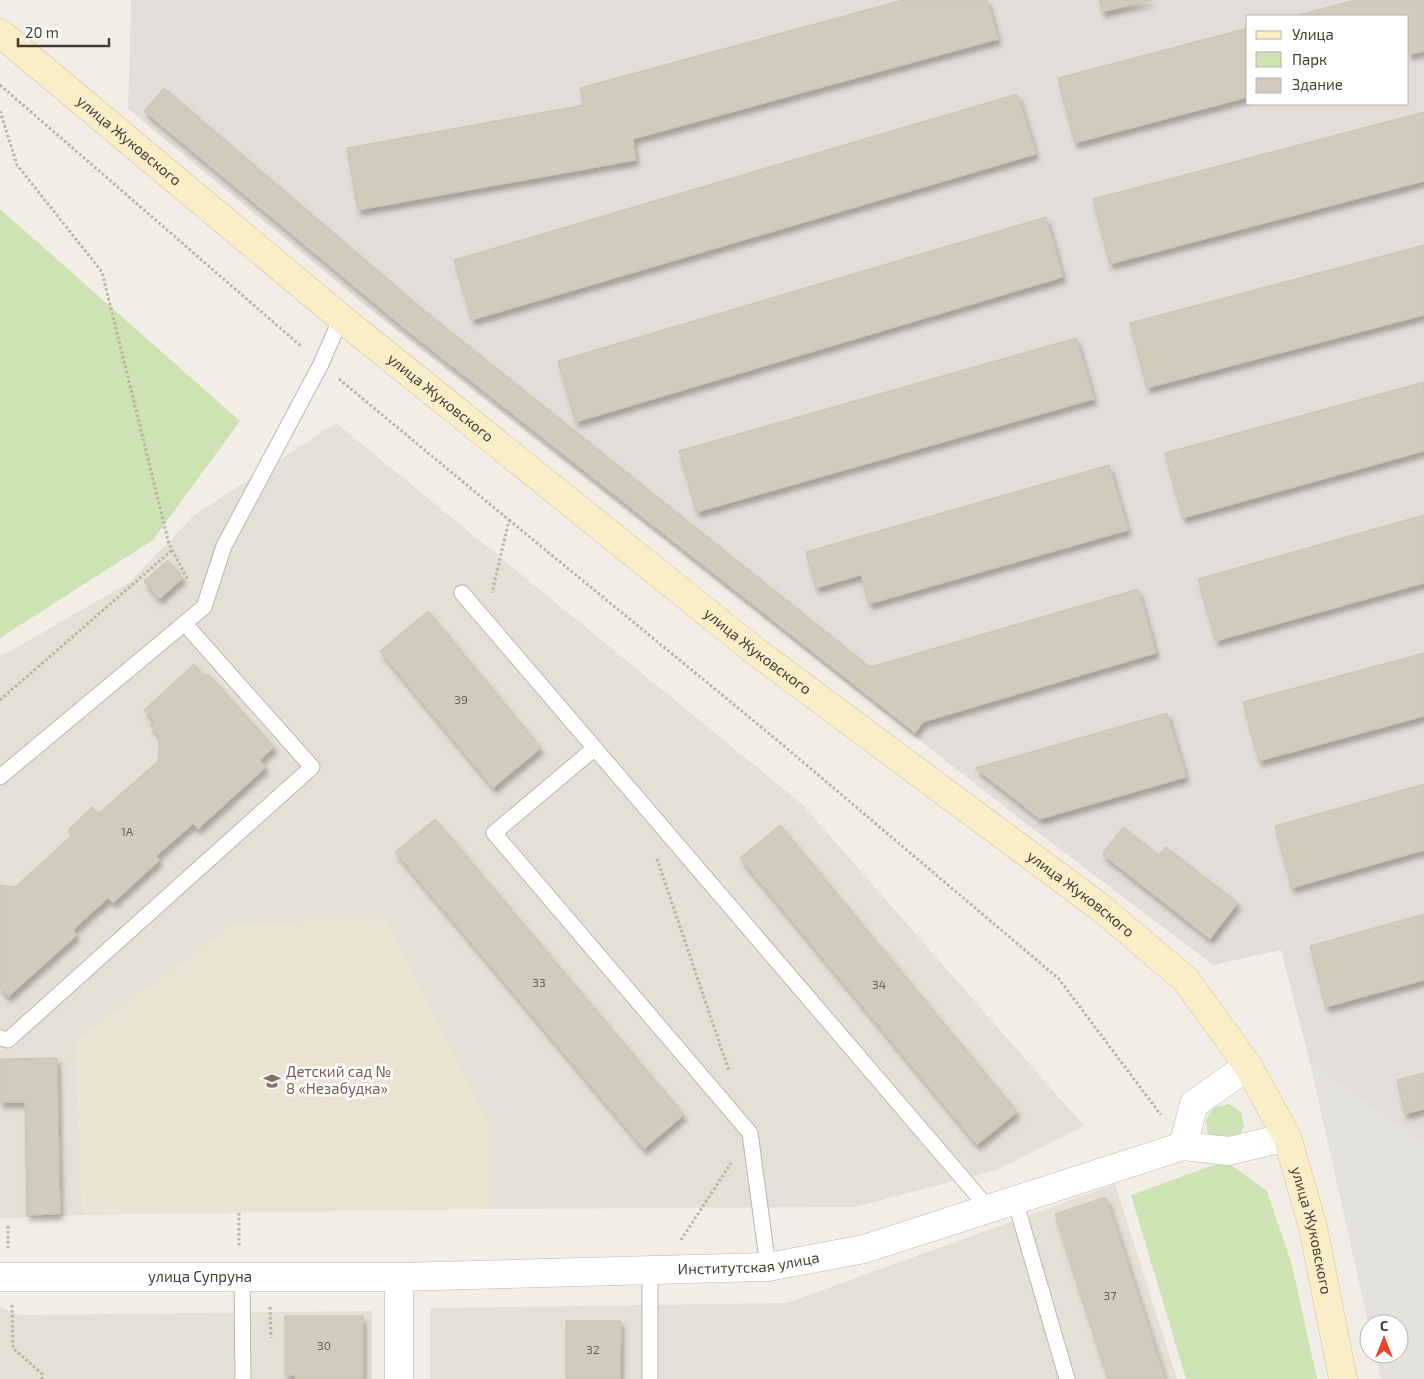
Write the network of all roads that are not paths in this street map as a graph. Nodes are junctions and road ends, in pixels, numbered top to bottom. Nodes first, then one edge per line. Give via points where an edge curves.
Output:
1 (0, 33) edge
2 (341, 318) junction
3 (462, 593) dead end
4 (185, 624) junction
5 (595, 748) junction
6 (0, 777) edge
7 (0, 1038) edge
8 (1248, 1066) junction
9 (1287, 1137) junction
10 (1184, 1146) junction
11 (1016, 1200) junction
12 (989, 1209) junction
13 (241, 1264) junction
14 (4, 1265) edge
15 (768, 1267) junction
16 (650, 1271) junction
17 (399, 1277) junction
18 (243, 1379) edge
19 (399, 1379) edge
20 (650, 1379) edge
21 (1067, 1379) edge
22 (1343, 1379) edge

1 - 2 street, улица Жуковского
2 - 4 lane via 321,364 224,546 204,607
2 - 8 street, улица Жуковского via 755,651 1148,946 1186,980
3 - 5 lane
4 - 6 lane
4 - 7 lane via 312,767 8,1040
5 - 12 lane
5 - 15 lane via 494,833 750,1133
8 - 9 street, улица Жуковского
8 - 10 street via 1194,1104
9 - 10 street via 1229,1151
9 - 22 street, улица Жуковского via 1313,1227
10 - 11 street, Институтская улица
11 - 12 street, Институтская улица
11 - 21 lane
12 - 15 street, Институтская улица via 864,1250
13 - 14 street, улица Супруна
13 - 17 street, улица Супруна
13 - 18 lane
15 - 16 street, Институтская улица
16 - 17 street, Институтская улица
16 - 20 lane
17 - 19 street

